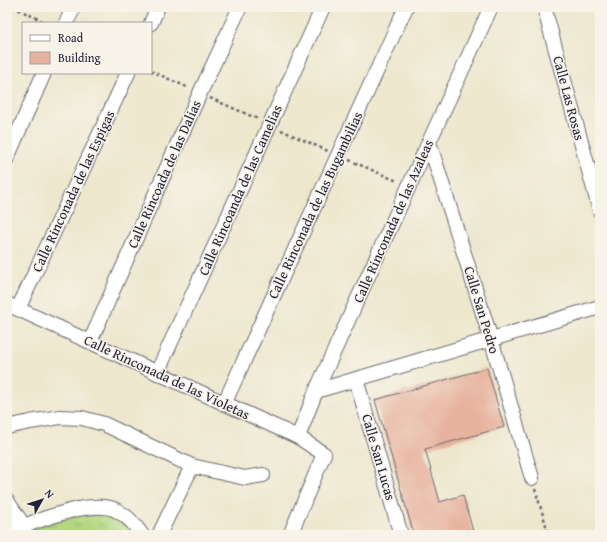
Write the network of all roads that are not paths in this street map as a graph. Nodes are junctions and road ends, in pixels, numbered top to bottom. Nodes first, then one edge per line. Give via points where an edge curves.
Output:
1 (74, 7) edge
2 (158, 7) edge
3 (240, 7) edge
4 (323, 7) edge
5 (406, 7) edge
6 (491, 7) edge
7 (544, 7) edge
8 (66, 22) edge
9 (150, 22) edge
10 (44, 74) edge
11 (128, 74) edge
12 (428, 142) junction
13 (7, 158) edge
14 (600, 212) edge
15 (13, 307) edge
16 (600, 307) edge
17 (491, 339) junction
18 (90, 342) junction
19 (157, 372) junction
20 (356, 379) junction
21 (316, 391) junction
22 (224, 404) junction
23 (7, 427) edge
24 (298, 437) junction
25 (192, 466) junction
26 (263, 475) dead end
27 (532, 478) road end
28 (7, 501) edge
29 (24, 526) junction
30 (7, 532) edge
31 (142, 535) edge
32 (159, 535) edge
33 (290, 535) edge
34 (401, 535) edge

1 - 8 street
2 - 9 street
3 - 18 street, Calle Rincoada de las Dalias
4 - 19 street, Calle Rincoanda de las Camelias
5 - 22 street, Calle Rinconada de las Bugambilias
6 - 12 street, Calle Rinconada de las Azaleas
7 - 14 street, Calle Las Rosas
10 - 13 street
11 - 15 street, Calle Rinconada de las Espigas
12 - 17 street, Calle San Pedro
12 - 21 street, Calle Rinconada de las Azaleas
15 - 18 street, Calle Rinconada de las Violetas
16 - 17 street
17 - 20 street
17 - 27 street, Calle San Pedro
18 - 19 street, Calle Rinconada de las Violetas
19 - 22 street, Calle Rinconada de las Violetas
20 - 21 street
20 - 34 street, Calle San Lucas
21 - 24 street, Calle Rinconada de las Azaleas
22 - 24 street, Calle Rinconada de las Violetas
23 - 25 street via 60,417 82,418 104,424
24 - 33 street, Calle Rinconada de las Violetas via 324,454
25 - 26 street via 245,478
25 - 32 street
28 - 29 street
29 - 30 street
29 - 31 street via 81,508 100,507 115,510 129,518

